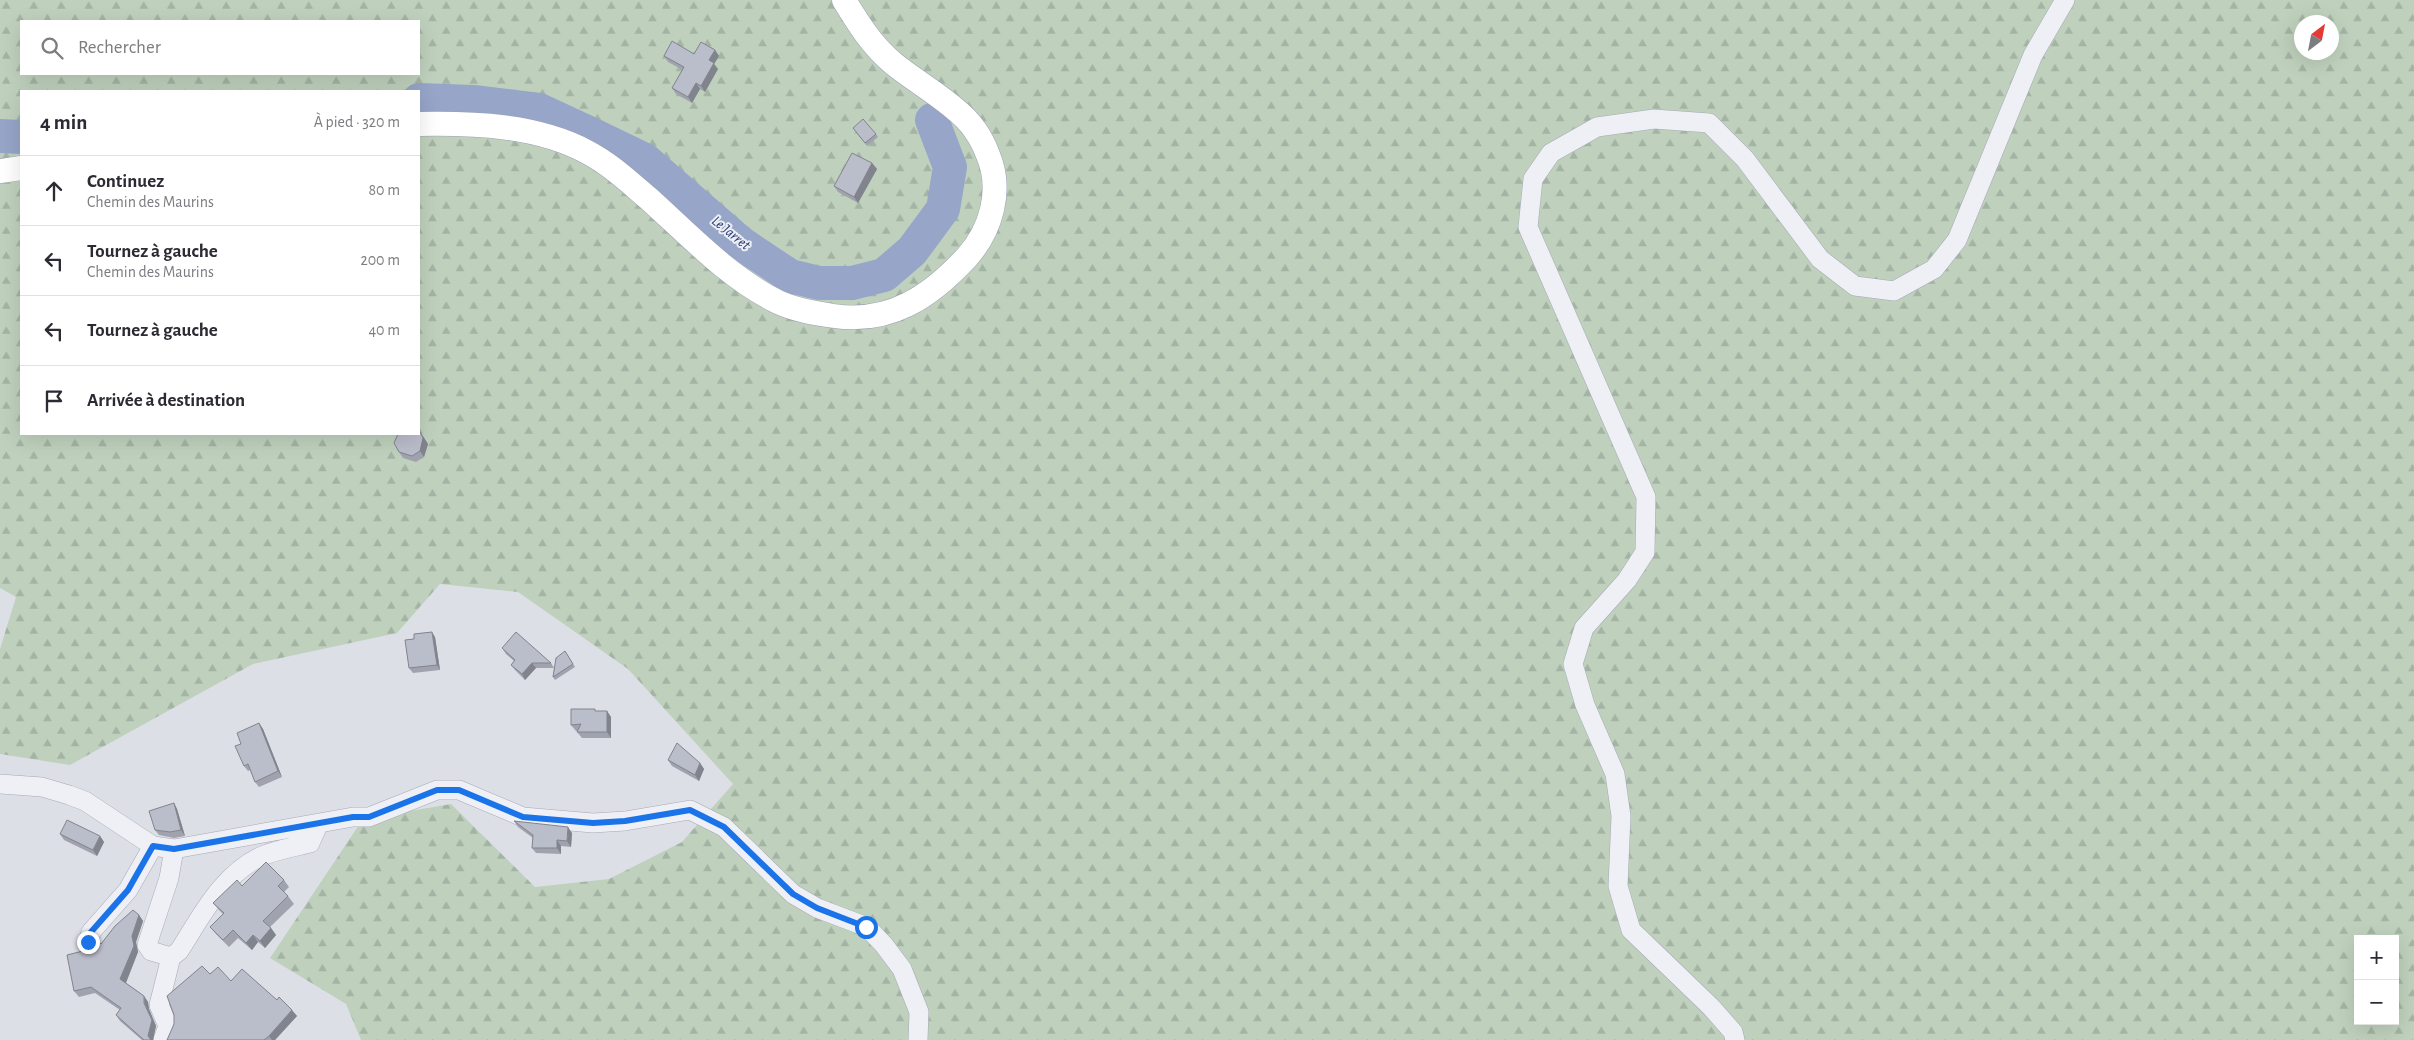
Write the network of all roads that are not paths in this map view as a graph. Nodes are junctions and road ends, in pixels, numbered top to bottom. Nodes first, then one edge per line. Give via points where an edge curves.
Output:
1 (844, 0) edge
2 (2064, 0) edge
3 (420, 124) edge
4 (20, 168) edge
5 (0, 171) edge
6 (0, 784) edge
7 (319, 823) junction
8 (153, 846) junction
9 (174, 849) junction
10 (88, 942) dead end
11 (172, 957) junction
12 (163, 1040) edge
13 (918, 1040) edge
14 (1736, 1040) edge

1 - 3 main road via 866,36 892,62 975,129 989,157 996,185 990,218 976,247 952,273 919,299 888,314 852,319 813,313 779,302 743,281 617,171 586,151 509,128
2 - 14 street via 2033,55 1957,240 1934,269 1894,291 1855,286 1820,259 1745,159 1709,124 1654,119 1597,127 1551,153 1533,179 1528,227 1646,496 1645,552 1627,580 1584,628 1573,664 1585,705 1615,774 1621,816 1618,886 1631,930 1711,1006
4 - 5 main road
6 - 8 street via 42,787 84,801
7 - 9 street
7 - 11 street via 310,843 262,856 220,888
7 - 13 street via 369,817 437,790 459,790 523,817 584,822 625,821 690,810 724,827 793,894 817,908 860,923 872,933 902,969 919,1012
8 - 9 street
8 - 10 street via 128,890 91,932
9 - 11 street via 148,945 151,951
11 - 12 street via 160,1005 168,1026

